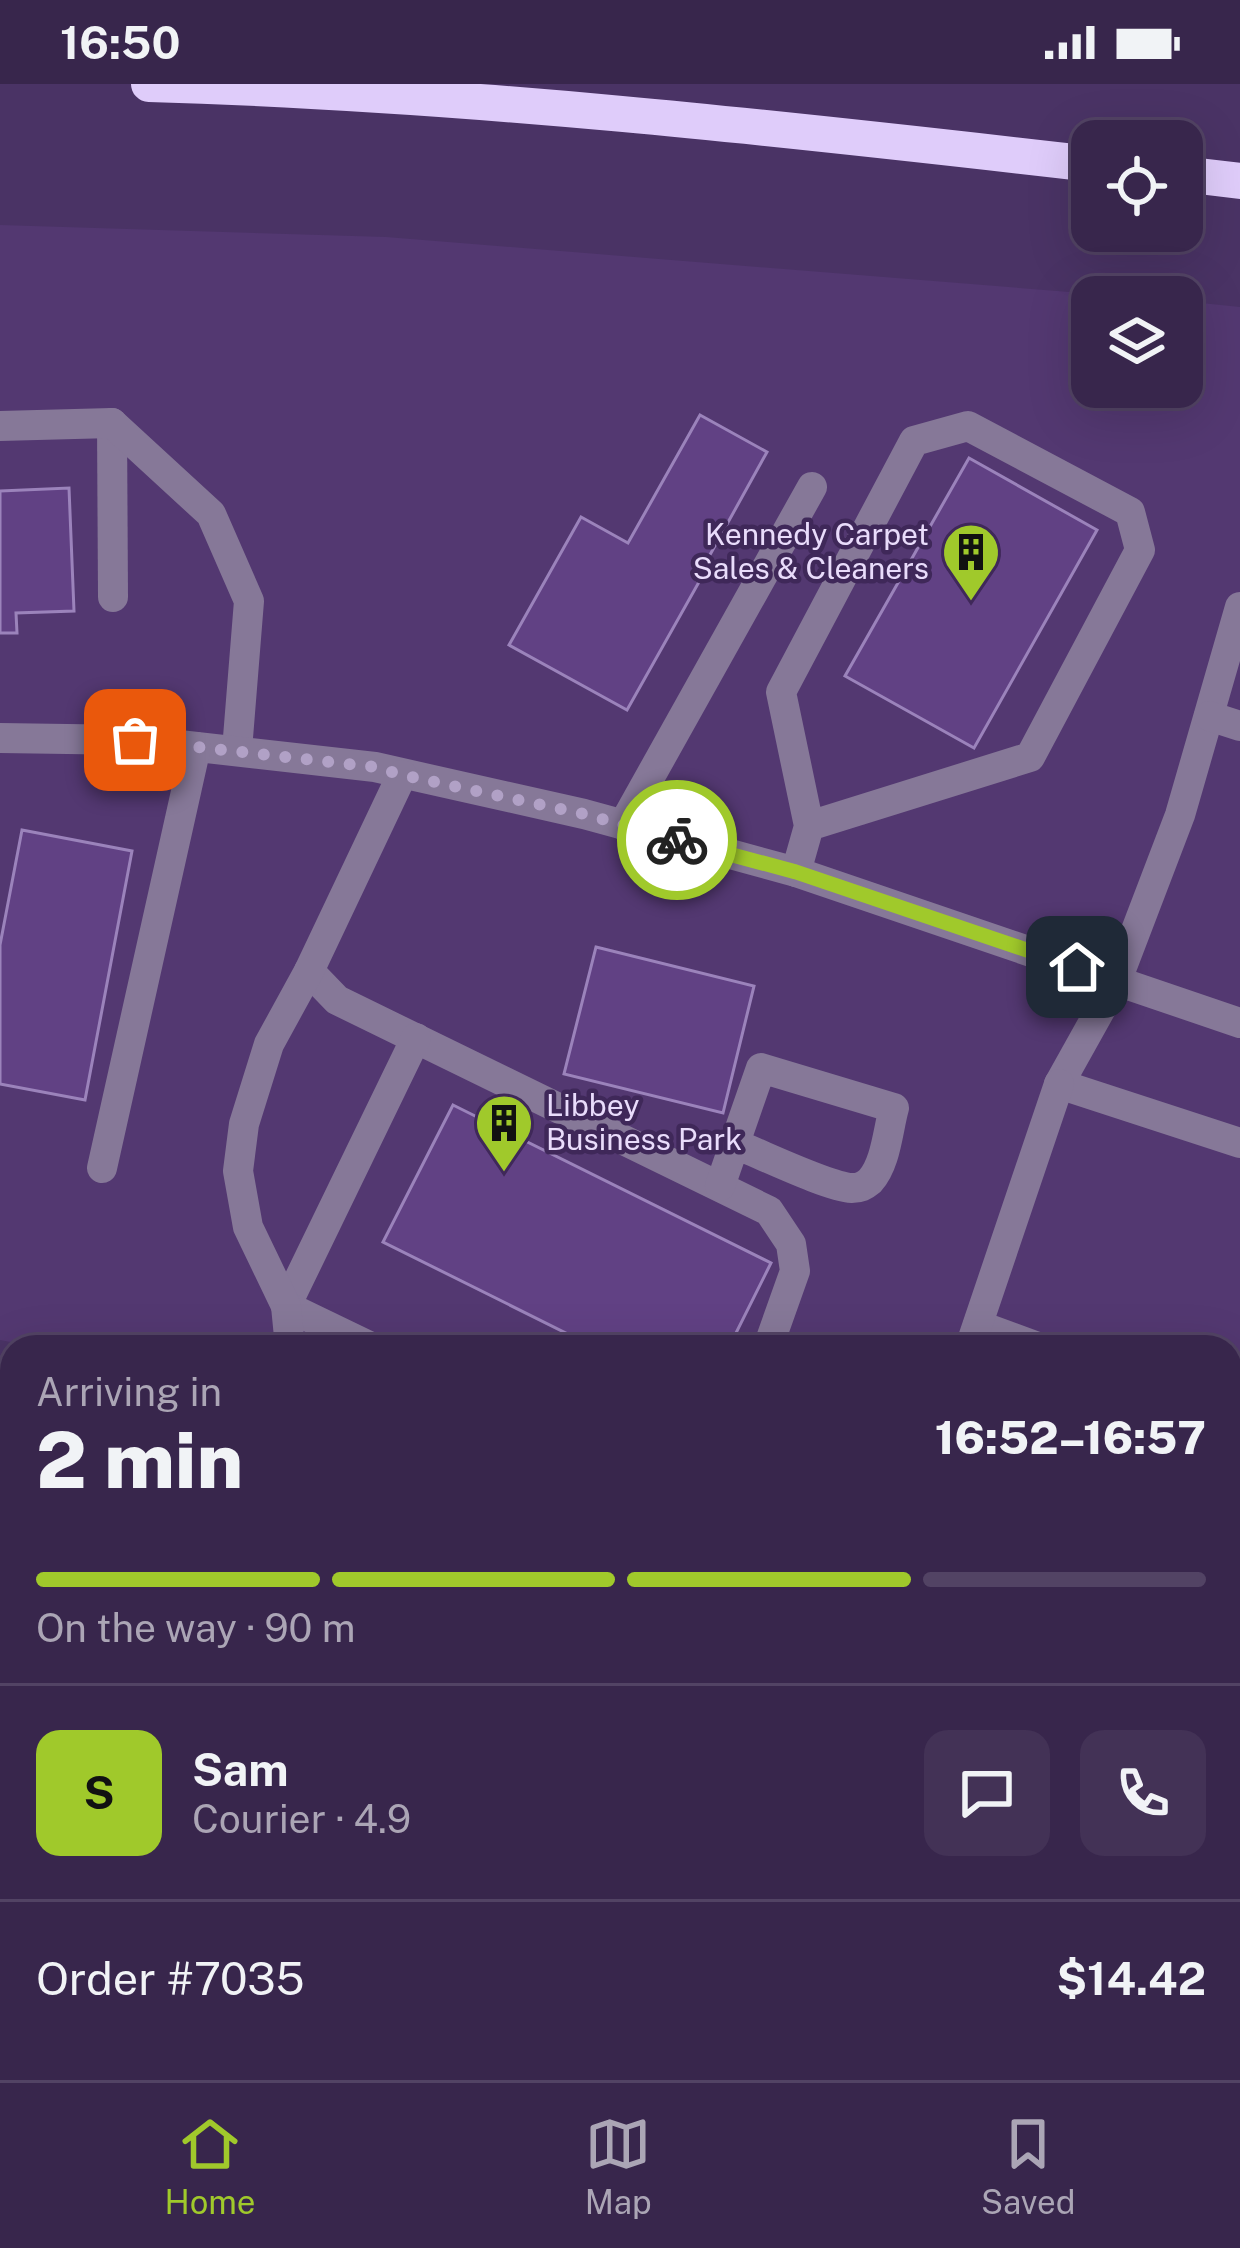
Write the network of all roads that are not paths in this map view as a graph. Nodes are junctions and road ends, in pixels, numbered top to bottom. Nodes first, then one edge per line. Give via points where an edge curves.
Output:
1 (149, 84) edge
2 (1071, 162) edge
3 (1203, 177) edge
4 (1240, 181) edge
5 (112, 423) junction
6 (0, 426) edge
7 (812, 487) dead end
8 (112, 597) dead end
9 (1240, 607) edge
10 (1208, 716) junction
11 (1240, 726) edge
12 (0, 738) edge
13 (196, 747) junction
14 (237, 750) junction
15 (402, 775) junction
16 (623, 825) junction
17 (809, 826) junction
18 (796, 872) junction
19 (309, 971) junction
20 (1117, 980) junction
21 (1240, 1023) edge
22 (416, 1038) junction
23 (1059, 1084) junction
24 (1240, 1143) edge
25 (735, 1144) junction
26 (103, 1168) dead end
27 (720, 1186) junction
28 (286, 1306) junction
29 (289, 1335) edge
30 (346, 1335) edge
31 (772, 1335) edge
32 (974, 1335) edge

1 - 2 highway via 553,108
3 - 4 highway
5 - 6 street
5 - 8 street
5 - 14 street via 212,514 249,601
7 - 16 street
9 - 10 street
10 - 11 street
10 - 20 street
12 - 13 street
13 - 14 street
13 - 26 street
14 - 15 street
15 - 16 street
15 - 19 street
16 - 18 street
17 - 17 street via 1030,757 1140,550 1130,512 968,426 914,441 781,692
17 - 18 street
18 - 20 street
19 - 22 street via 337,1000
19 - 28 street via 269,1044 238,1171 248,1227
20 - 21 street
20 - 23 street
22 - 27 street
22 - 28 street
23 - 24 street
23 - 32 street
25 - 25 street via 761,1068 894,1108 878,1167 862,1186 830,1182
25 - 27 street
27 - 31 street via 770,1210 791,1244 794,1271
28 - 29 street
28 - 30 street

